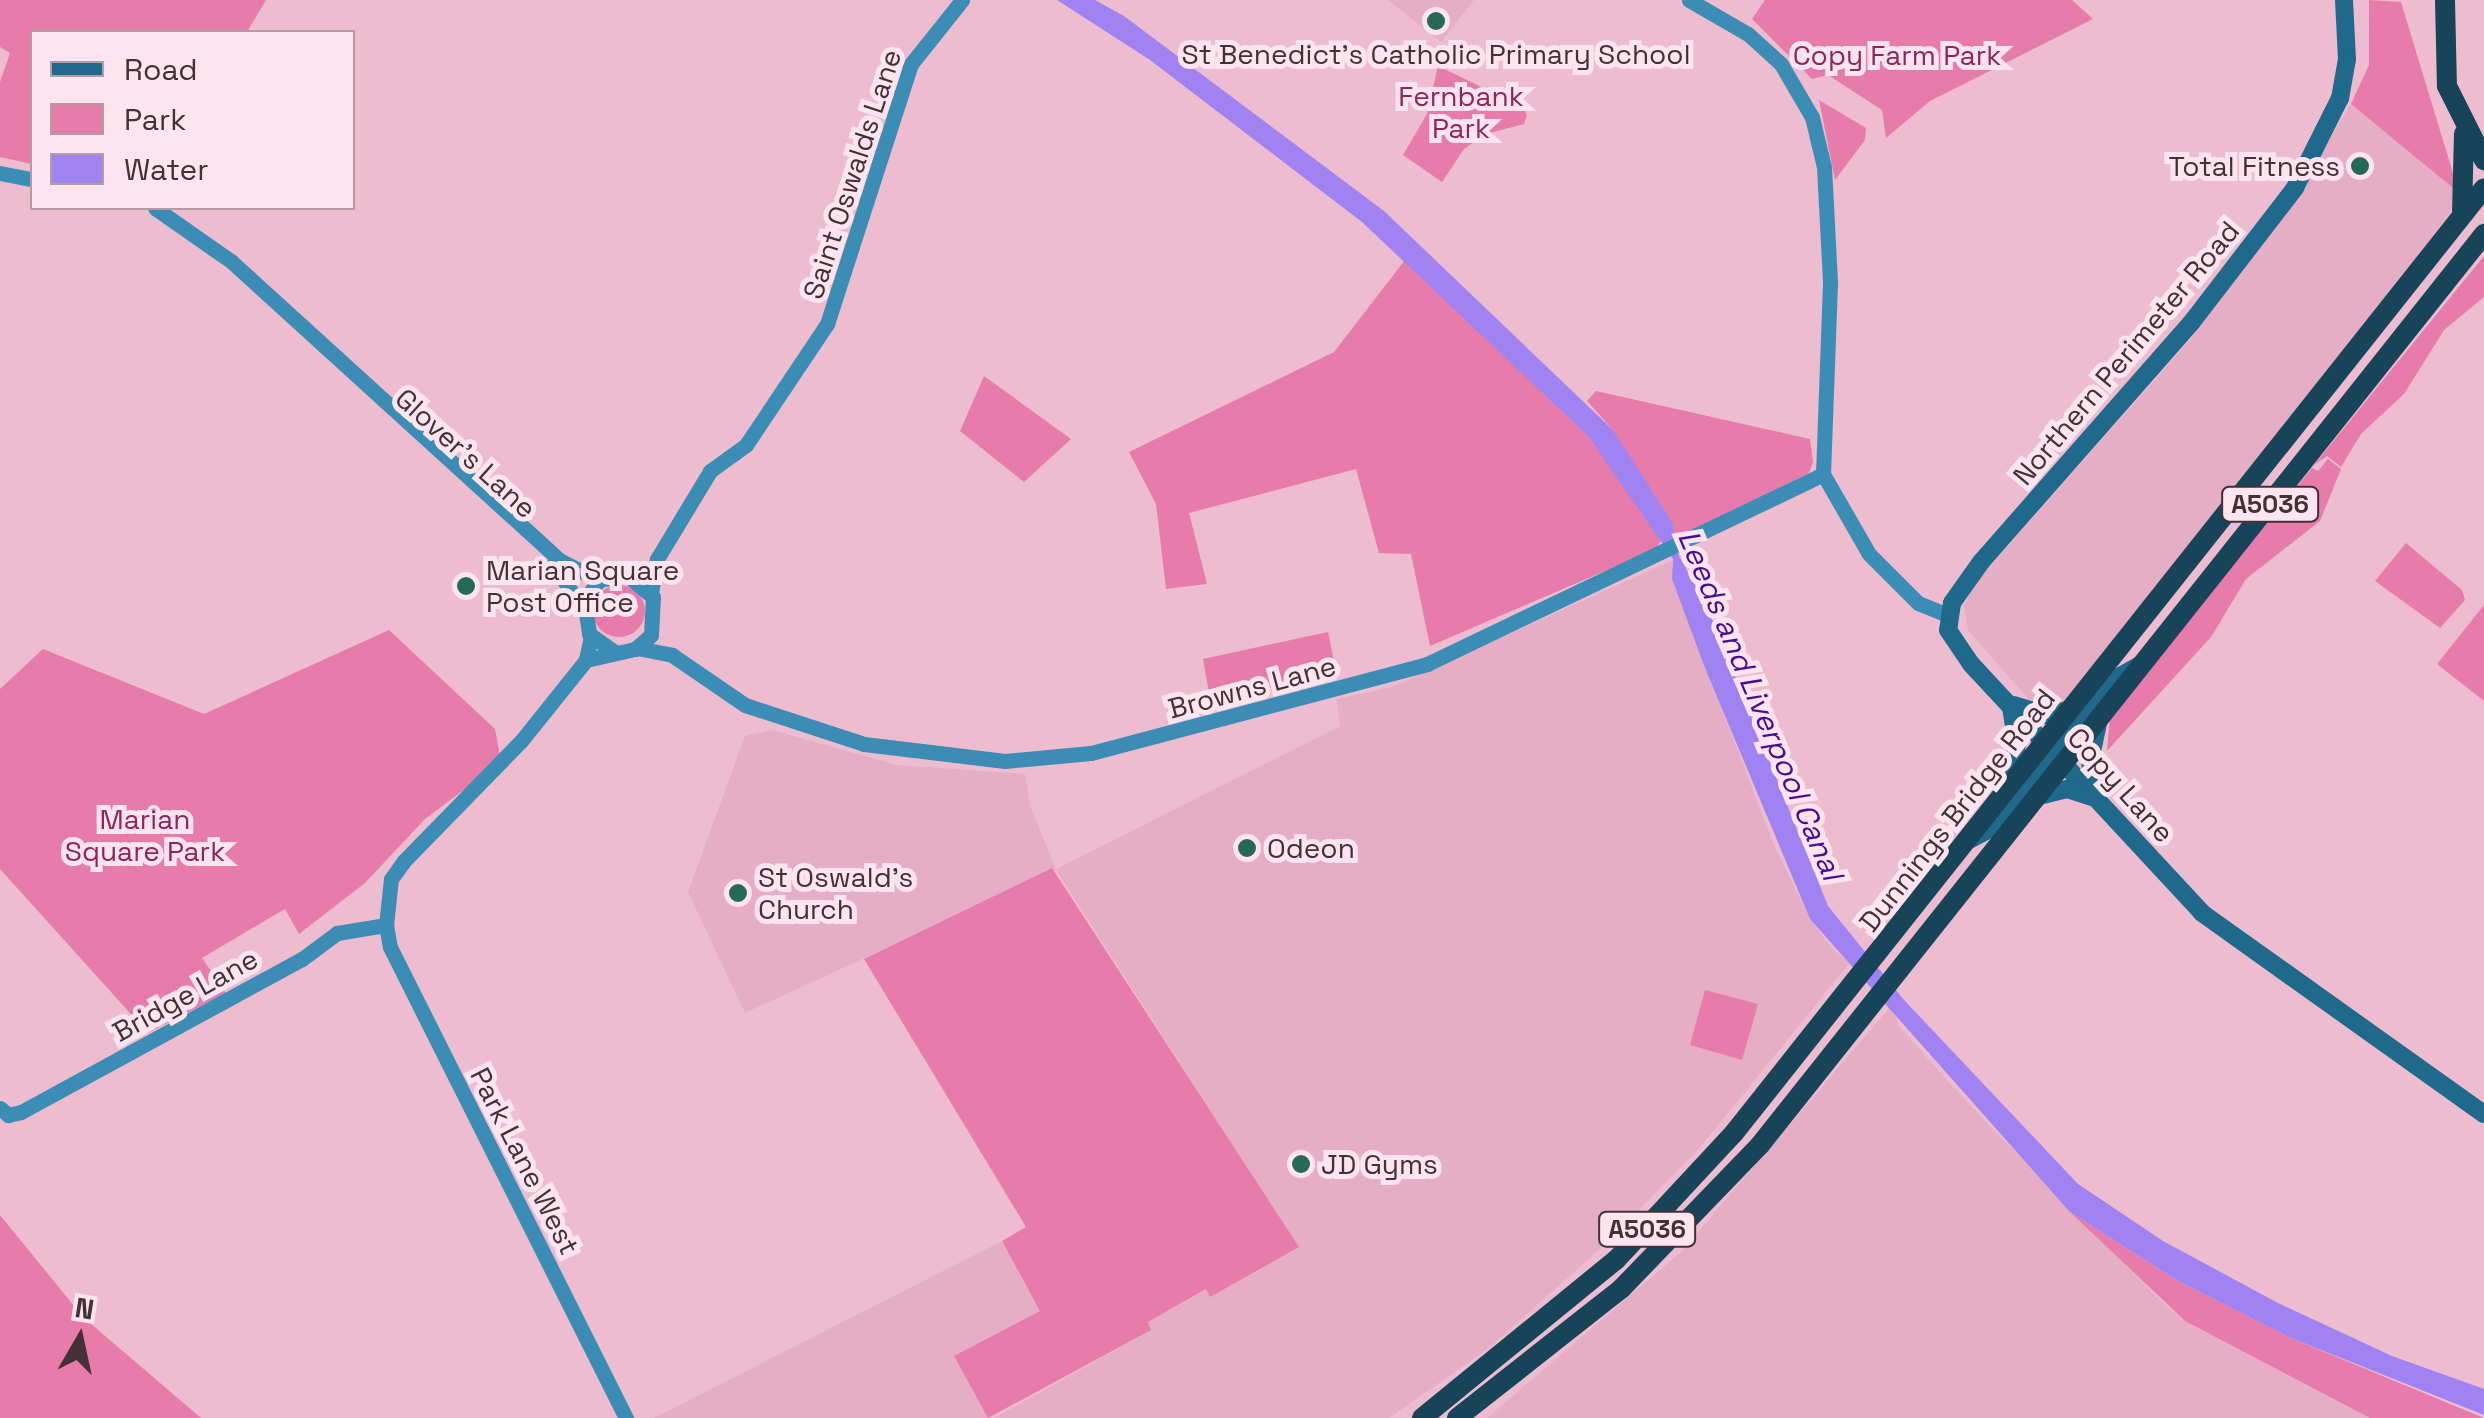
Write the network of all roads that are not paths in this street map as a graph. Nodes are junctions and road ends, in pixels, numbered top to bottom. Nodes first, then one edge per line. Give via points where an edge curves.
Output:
1 (962, 0) edge
2 (1689, 0) edge
3 (2344, 0) edge
4 (2445, 0) edge
5 (2463, 126) junction
6 (2484, 160) edge
7 (0, 172) edge
8 (30, 179) edge
9 (2484, 188) edge
10 (158, 210) edge
11 (2460, 226) junction
12 (2481, 240) edge
13 (309, 338) junction
14 (1823, 474) junction
15 (656, 559) junction
16 (627, 575) junction
17 (600, 580) junction
18 (651, 593) junction
19 (584, 610) junction
20 (1948, 615) junction
21 (656, 621) junction
22 (592, 636) junction
23 (637, 648) junction
24 (615, 652) junction
25 (672, 655) junction
26 (586, 660) junction
27 (2144, 662) junction
28 (2008, 703) junction
29 (2073, 709) junction
30 (2100, 716) junction
31 (2045, 743) junction
32 (2063, 762) junction
33 (2009, 789) junction
34 (2034, 798) junction
35 (2095, 798) junction
36 (1969, 840) junction
37 (386, 925) junction
38 (4, 1111) edge
39 (2484, 1114) edge
40 (1660, 1251) junction
41 (1584, 1285) junction
42 (1521, 1368) junction
43 (626, 1418) edge
44 (1422, 1418) edge
45 (1444, 1418) edge
46 (1457, 1418) edge

1 - 15 street, Saint Oswalds Lane via 912,64 827,324 746,445 710,472
2 - 14 street via 1748,34 1782,64 1819,139 1831,329
3 - 20 main road, Northern Perimeter Road via 2347,59 2340,98 2295,188 2211,299 1981,562
4 - 5 highway via 2443,55
5 - 6 highway
5 - 11 highway
7 - 8 street
9 - 11 highway, Dunnings Bridge Road / A5036
10 - 13 street, Glover's Lane via 210,243
11 - 29 highway, Dunnings Bridge Road / A5036
12 - 27 highway, Dunnings Bridge Road / A5036
13 - 17 street, Glover's Lane via 559,560
13 - 19 street, Glover's Lane via 566,576
14 - 20 street via 1869,554 1918,602
14 - 25 street, Browns Lane via 1427,664 1131,745 1032,760 951,758 837,736 745,706
15 - 16 street, Saint Oswalds Lane
15 - 18 street, Saint Oswalds Lane
16 - 17 street
16 - 18 street
17 - 19 street
18 - 21 street
19 - 22 street
20 - 28 main road, Copy Lane via 1953,643
21 - 23 street
21 - 25 street, Browns Lane
22 - 24 street
22 - 26 street
23 - 24 street
23 - 25 street, Browns Lane
24 - 26 street
26 - 37 street via 475,792 404,861 392,880
27 - 30 highway, Dunnings Bridge Road / A5036
27 - 31 main road via 2120,676 2064,743
28 - 29 main road via 2042,715
28 - 31 main road, Copy Lane
28 - 33 main road via 2017,744
29 - 31 highway, Dunnings Bridge Road / A5036
30 - 32 highway, Dunnings Bridge Road / A5036
30 - 35 main road via 2090,756
31 - 32 main road, Copy Lane
31 - 33 highway, Dunnings Bridge Road / A5036
32 - 34 highway, Dunnings Bridge Road / A5036
32 - 35 main road, Copy Lane
32 - 36 main road via 2048,763 1992,828
33 - 36 highway, Dunnings Bridge Road / A5036
34 - 35 main road via 2067,789
34 - 40 highway, Dunnings Bridge Road / A5036 via 1760,1145
35 - 39 main road, Copy Lane via 2202,913
36 - 41 highway, Dunnings Bridge Road / A5036 via 1679,1196
37 - 38 street, Bridge Lane via 336,933 214,1008
37 - 43 street, Park Lane West via 406,980
40 - 41 highway via 1598,1287
40 - 42 highway, Dunnings Bridge Road / A5036
41 - 44 highway, Dunnings Bridge Road / A5036
42 - 45 highway
42 - 46 highway, Dunnings Bridge Road / A5036

